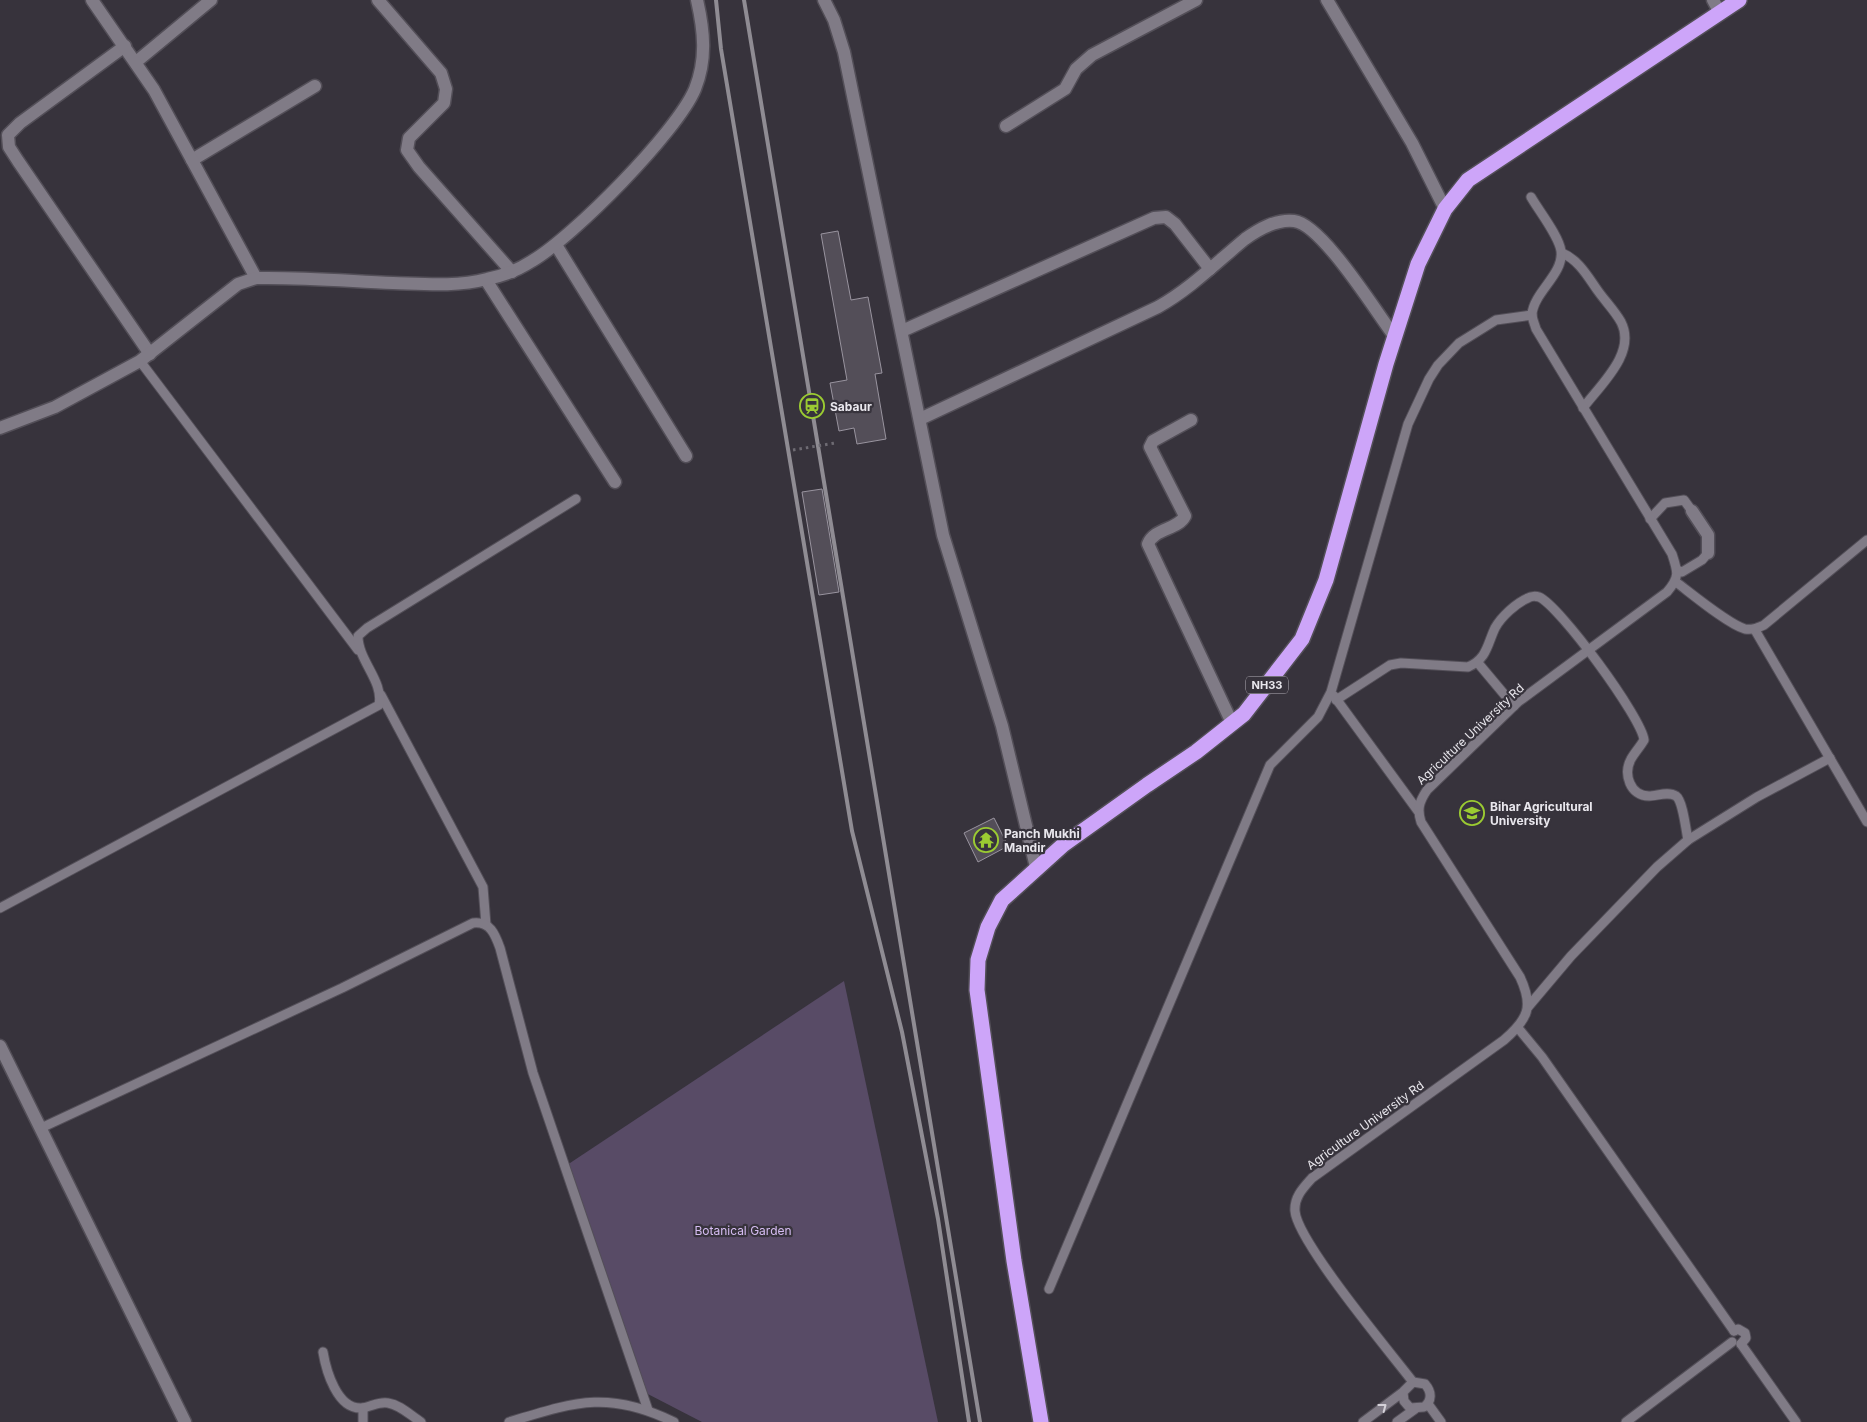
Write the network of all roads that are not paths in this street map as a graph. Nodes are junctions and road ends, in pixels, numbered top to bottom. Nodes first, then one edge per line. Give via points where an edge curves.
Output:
1 (92, 0) edge
2 (211, 0) edge
3 (378, 0) edge
4 (697, 0) edge
5 (824, 0) edge
6 (1196, 0) edge
7 (1327, 0) edge
8 (1739, 0) edge
9 (1716, 6) edge
10 (126, 46) junction
11 (136, 62) junction
12 (315, 86) dead end
13 (1006, 126) dead end
14 (192, 160) junction
15 (1530, 197) dead end
16 (1445, 209) junction
17 (556, 245) junction
18 (1562, 253) junction
19 (1210, 269) junction
20 (512, 272) junction
21 (256, 278) junction
22 (486, 280) junction
23 (1532, 316) junction
24 (902, 332) junction
25 (1395, 337) junction
26 (145, 357) junction
27 (1583, 408) junction
28 (920, 420) junction
29 (1191, 420) dead end
30 (0, 428) edge
31 (686, 456) dead end
32 (615, 482) dead end
33 (576, 499) dead end
34 (1692, 511) joint
35 (1650, 519) junction
36 (1867, 540) edge
37 (1708, 553) joint
38 (1678, 570) junction
39 (1676, 582) junction
40 (1755, 630) junction
41 (1589, 650) junction
42 (361, 653) junction
43 (1478, 663) junction
44 (381, 694) junction
45 (1334, 696) junction
46 (1514, 706) junction
47 (1232, 723) junction
48 (1830, 758) junction
49 (1418, 811) junction
50 (1867, 822) edge
51 (1688, 840) junction
52 (1036, 866) junction
53 (0, 908) edge
54 (486, 925) junction
55 (1528, 1007) junction
56 (1518, 1028) junction
57 (0, 1046) edge
58 (40, 1128) junction
59 (1049, 1289) dead end
60 (1734, 1330) junction
61 (1737, 1343) junction
62 (323, 1352) dead end
63 (1412, 1382) junction
64 (1403, 1392) junction
65 (1428, 1404) junction
66 (363, 1408) junction
67 (1415, 1409) junction
68 (648, 1410) junction
69 (184, 1422) edge
70 (363, 1422) edge
71 (422, 1422) edge
72 (509, 1422) edge
73 (674, 1422) edge
74 (1041, 1422) edge
75 (1363, 1422) edge
76 (1397, 1422) edge
77 (1441, 1422) edge
78 (1626, 1422) edge
79 (1796, 1422) edge

1 - 10 street
2 - 11 street
3 - 20 street via 441,73 446,89 444,103 409,138 408,150 419,167
4 - 17 street via 704,57 694,90 669,130
5 - 24 street via 844,52
6 - 13 street via 1092,55 1076,70 1065,89
7 - 16 street via 1412,143
8 - 9 highway, NH33
9 - 16 highway, NH33 via 1468,180
10 - 11 street
10 - 26 street via 8,135 9,147
11 - 14 street
12 - 14 street
14 - 21 street
15 - 18 lane via 1560,244
16 - 25 highway, NH33 via 1418,264
17 - 20 street
17 - 31 street
18 - 23 lane
18 - 27 lane via 1581,267 1621,322 1625,335 1623,351 1616,365
19 - 24 street via 1175,224 1166,217 1154,218
19 - 25 street via 1262,227 1294,221 1309,227 1324,240
19 - 28 street via 1158,307
20 - 22 street
21 - 22 street via 452,285
21 - 26 street via 238,284
22 - 32 street
23 - 27 lane via 1536,329
23 - 45 lane via 1496,320 1479,329 1459,343 1429,378 1408,424
24 - 28 street
25 - 47 highway, NH33 via 1326,580 1302,639 1244,714
26 - 30 street via 55,408
26 - 42 lane
27 - 35 lane
28 - 52 street via 943,535 1002,726
29 - 47 street via 1153,442 1150,447 1184,516 1182,521 1150,538 1148,544
33 - 42 lane via 368,628 358,636
34 - 35 lane via 1684,500 1665,503
34 - 37 street via 1708,535
35 - 38 lane
36 - 40 lane
37 - 38 lane via 1682,572
38 - 39 lane
39 - 40 lane via 1733,622
39 - 41 lane, Agriculture University Rd
40 - 48 lane
41 - 43 lane via 1547,602 1538,596 1529,597 1500,620 1484,657
41 - 46 lane, Agriculture University Rd
41 - 51 lane via 1643,732 1644,740 1627,769 1632,788 1638,794 1648,796 1676,796
42 - 44 lane
43 - 45 lane via 1468,667 1401,663
43 - 46 lane
44 - 53 lane via 379,706 368,714
44 - 54 lane via 483,887
45 - 49 lane
45 - 59 lane via 1318,717 1270,765
46 - 49 lane, Agriculture University Rd via 1427,790
47 - 52 highway, NH33
48 - 50 lane
48 - 51 lane, Agriculture University Rd via 1756,797
49 - 55 lane via 1421,822 1520,977 1527,993
51 - 55 lane, Agriculture University Rd via 1643,880 1570,956
52 - 74 highway, NH33 via 1002,900 988,927 978,960 977,990 1014,1261
54 - 58 lane via 473,923 342,988
54 - 68 lane via 500,948 533,1073
55 - 56 lane, Agriculture University Rd
56 - 60 lane via 1542,1057
56 - 63 lane, Agriculture University Rd via 1312,1178 1296,1200 1295,1212 1308,1243
57 - 58 street
58 - 69 street
60 - 61 lane via 1730,1337
60 - 61 lane via 1745,1333 1746,1338
61 - 78 lane
61 - 79 lane
62 - 66 lane via 327,1376 337,1391 350,1404
63 - 64 lane
63 - 65 lane via 1421,1382 1428,1388 1431,1396
64 - 67 lane via 1407,1405
75 -> 64 lane
65 - 67 lane
65 - 77 lane
66 - 70 lane
66 - 71 lane via 387,1402
67 - 76 lane
68 - 72 lane via 599,1401 570,1404
68 - 73 lane

